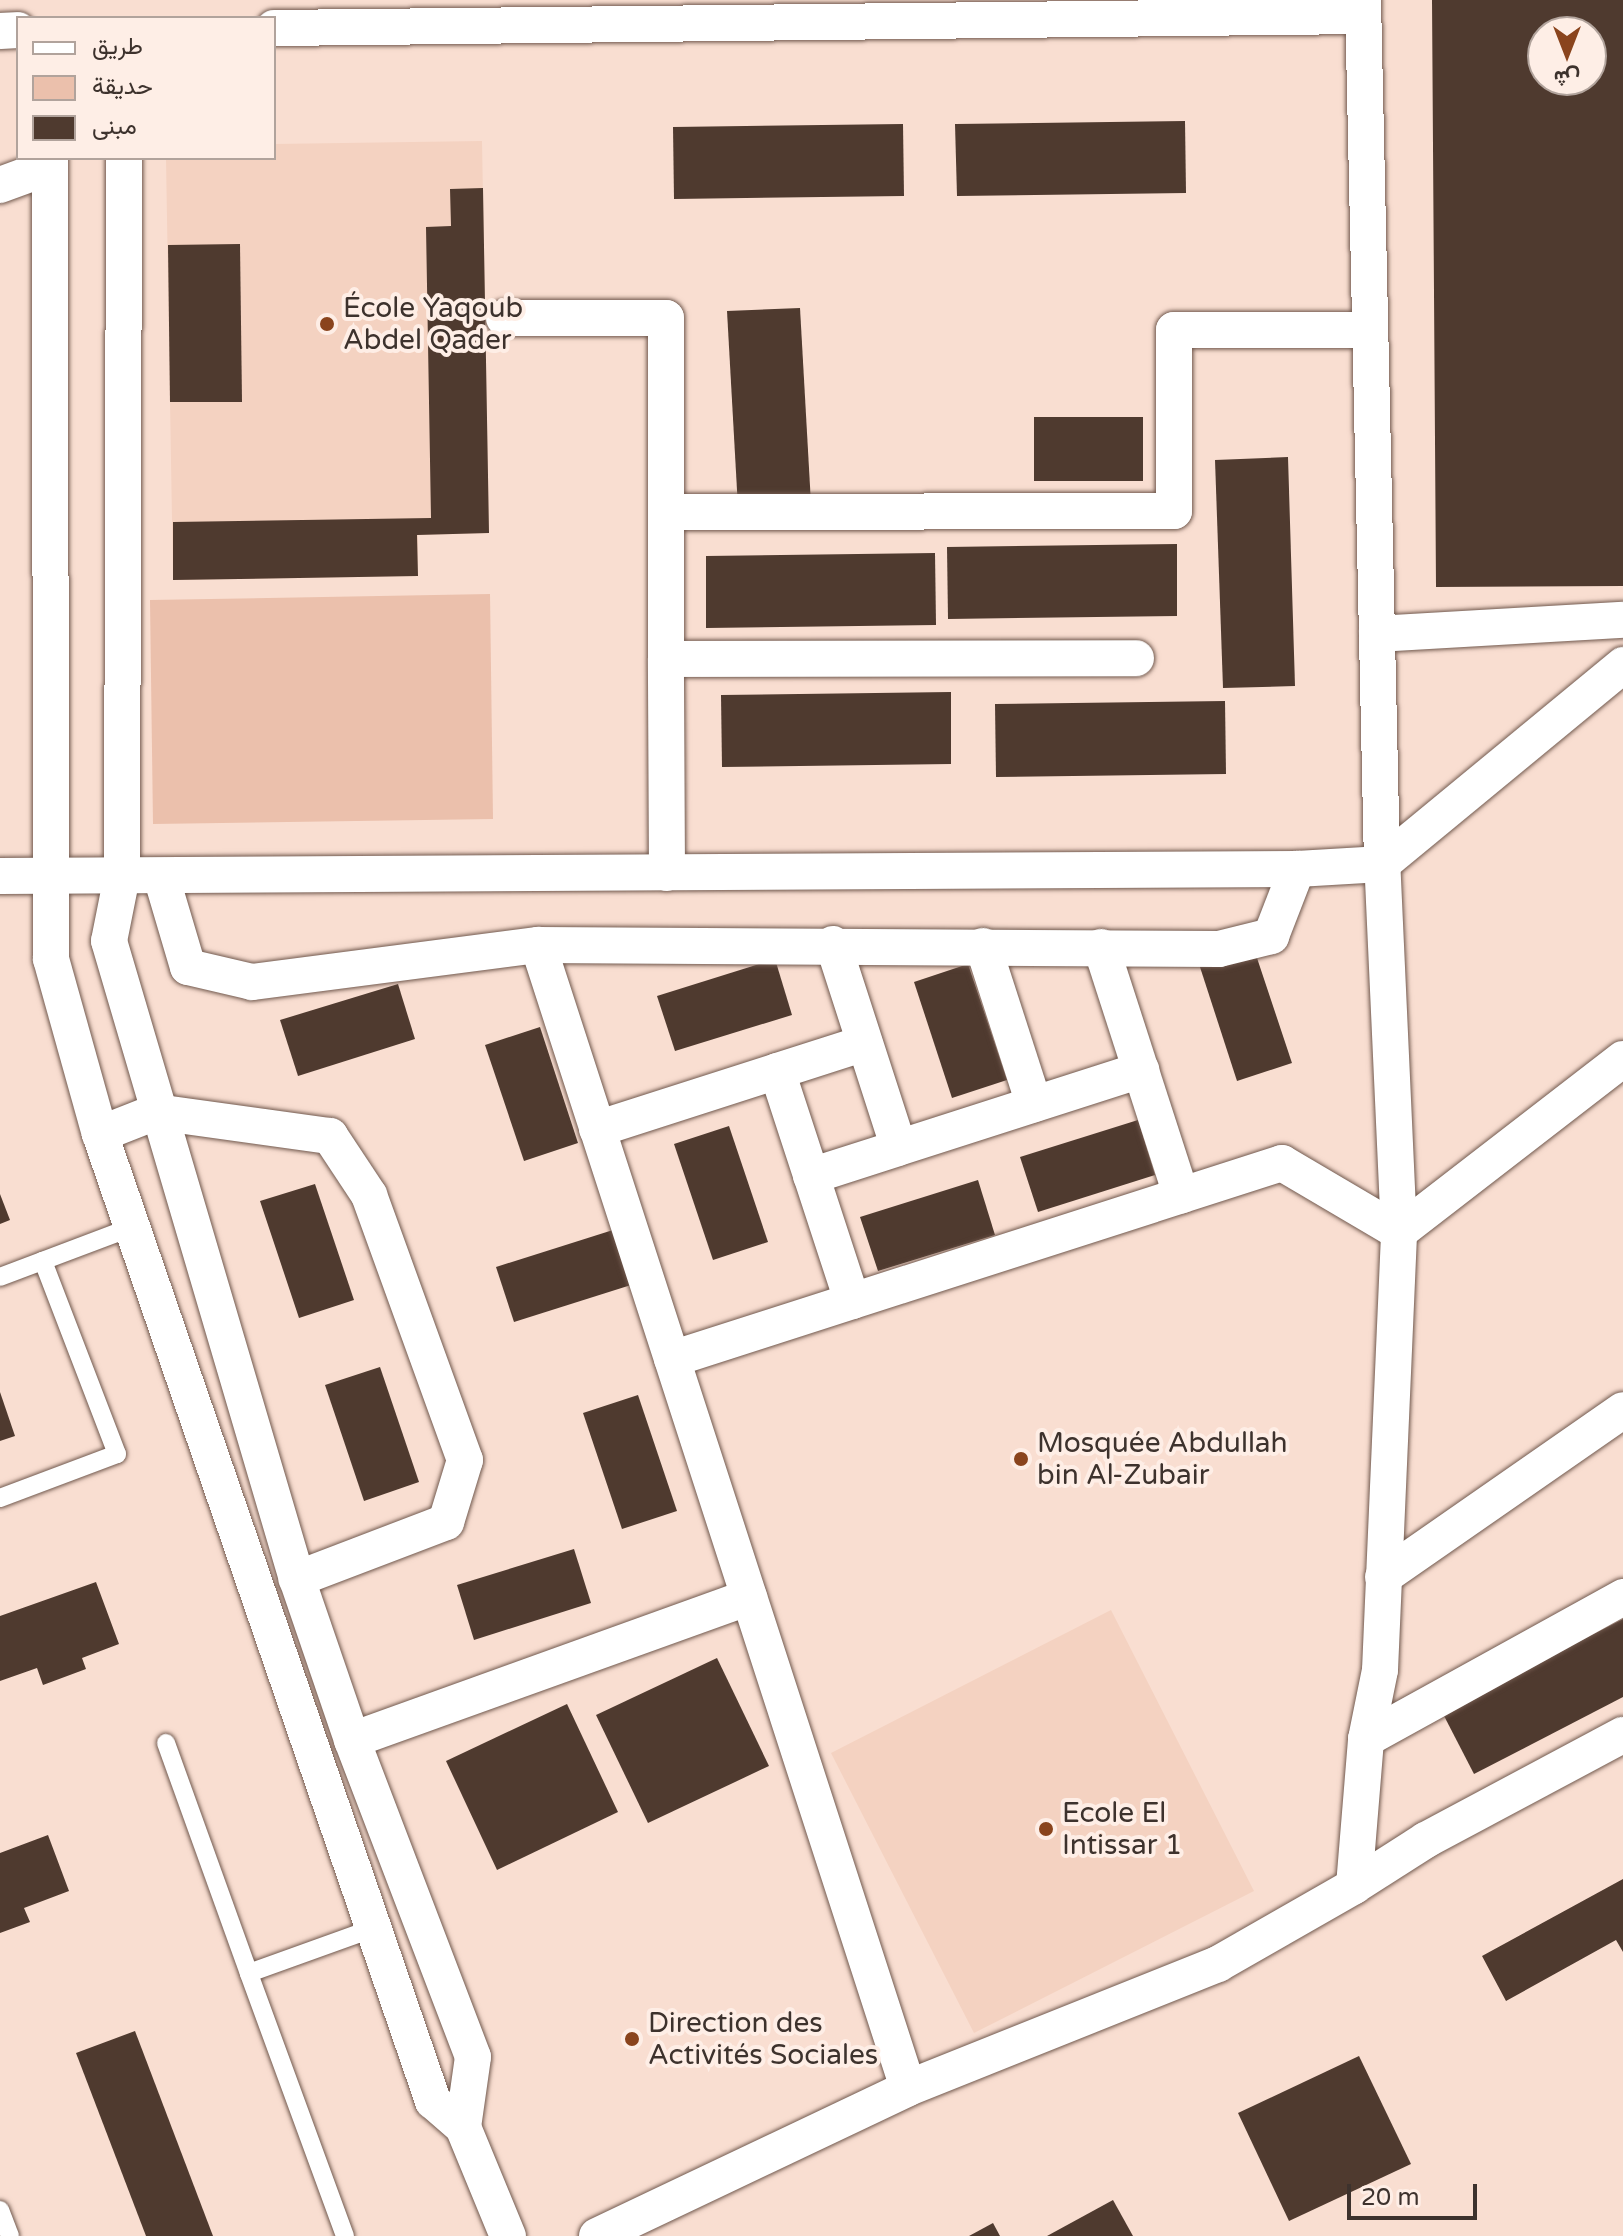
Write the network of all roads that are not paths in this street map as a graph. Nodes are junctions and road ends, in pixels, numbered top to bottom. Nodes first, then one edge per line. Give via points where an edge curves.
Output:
1 (1363, 8) edge
2 (277, 19) edge
3 (124, 160) edge
4 (50, 163) edge
5 (0, 185) edge
6 (504, 318) dead end
7 (1370, 330) junction
8 (666, 512) junction
9 (1623, 620) edge
10 (1377, 634) junction
11 (1136, 658) dead end
12 (666, 659) junction
13 (1623, 665) edge
14 (1382, 864) junction
15 (1297, 869) junction
16 (2, 873) edge
17 (667, 873) junction
18 (54, 875) junction
19 (122, 876) junction
20 (161, 876) junction
21 (833, 944) junction
22 (538, 945) junction
23 (983, 946) junction
24 (1101, 947) junction
25 (865, 1043) junction
26 (1623, 1059) edge
27 (1141, 1070) junction
28 (777, 1071) junction
29 (1034, 1104) junction
30 (156, 1112) junction
31 (597, 1129) junction
32 (100, 1134) junction
33 (899, 1148) junction
34 (811, 1176) junction
35 (1181, 1195) junction
36 (132, 1227) junction
37 (1399, 1232) junction
38 (43, 1261) junction
39 (0, 1277) edge
40 (852, 1301) junction
41 (672, 1359) junction
42 (1623, 1410) edge
43 (0, 1498) edge
44 (1383, 1577) junction
45 (297, 1579) junction
46 (749, 1597) junction
47 (1623, 1597) edge
48 (1623, 1735) edge
49 (1366, 1739) junction
50 (352, 1740) junction
51 (166, 1743) dead end
52 (1354, 1886) junction
53 (374, 1928) junction
54 (249, 1973) junction
55 (908, 2088) junction
56 (463, 2127) junction
57 (0, 2210) edge
58 (606, 2234) edge
59 (10, 2236) edge
60 (345, 2236) edge
61 (508, 2236) edge

1 - 2 street
1 - 7 street
3 - 19 street
4 - 5 street
4 - 18 street
6 - 8 street via 666,318
7 - 8 street via 1174,330 1174,511
7 - 10 street
8 - 12 street
9 - 10 street
10 - 14 street
11 - 12 street
12 - 17 street
13 - 14 street
14 - 15 street
14 - 37 street
15 - 17 street
15 - 24 street via 1271,936 1219,949
16 - 18 street
17 - 20 street
18 - 19 street
18 - 32 street via 51,959
19 - 20 street
19 - 30 street via 109,941
20 - 22 street via 188,967 252,982
21 - 22 street
21 - 23 street
21 - 25 street
22 - 31 street
23 - 24 street
23 - 29 street
24 - 27 street
25 - 28 street
25 - 33 street
26 - 37 street
27 - 29 street
27 - 35 street
28 - 31 street
28 - 34 street
29 - 33 street
30 - 32 street
30 - 45 street
30 - 45 street via 330,1136 369,1195 465,1460 446,1522
31 - 41 street
32 - 36 street
33 - 34 street
34 - 40 street
35 - 37 street via 1282,1163
35 - 40 street
36 - 38 lane
36 - 53 street
37 - 44 street
38 - 39 lane
38 - 43 lane via 117,1454
40 - 41 street
41 - 46 street
42 - 44 street
44 - 49 street via 1380,1670
45 - 50 street
46 - 50 street
46 - 55 street
47 - 49 street
48 - 52 street via 1426,1840
49 - 52 street
50 - 56 street via 473,2057
51 - 54 lane
52 - 55 street via 1218,1964
53 - 54 lane
53 - 56 street via 433,2101
54 - 60 lane
55 - 58 street
56 - 61 street
57 - 59 lane

